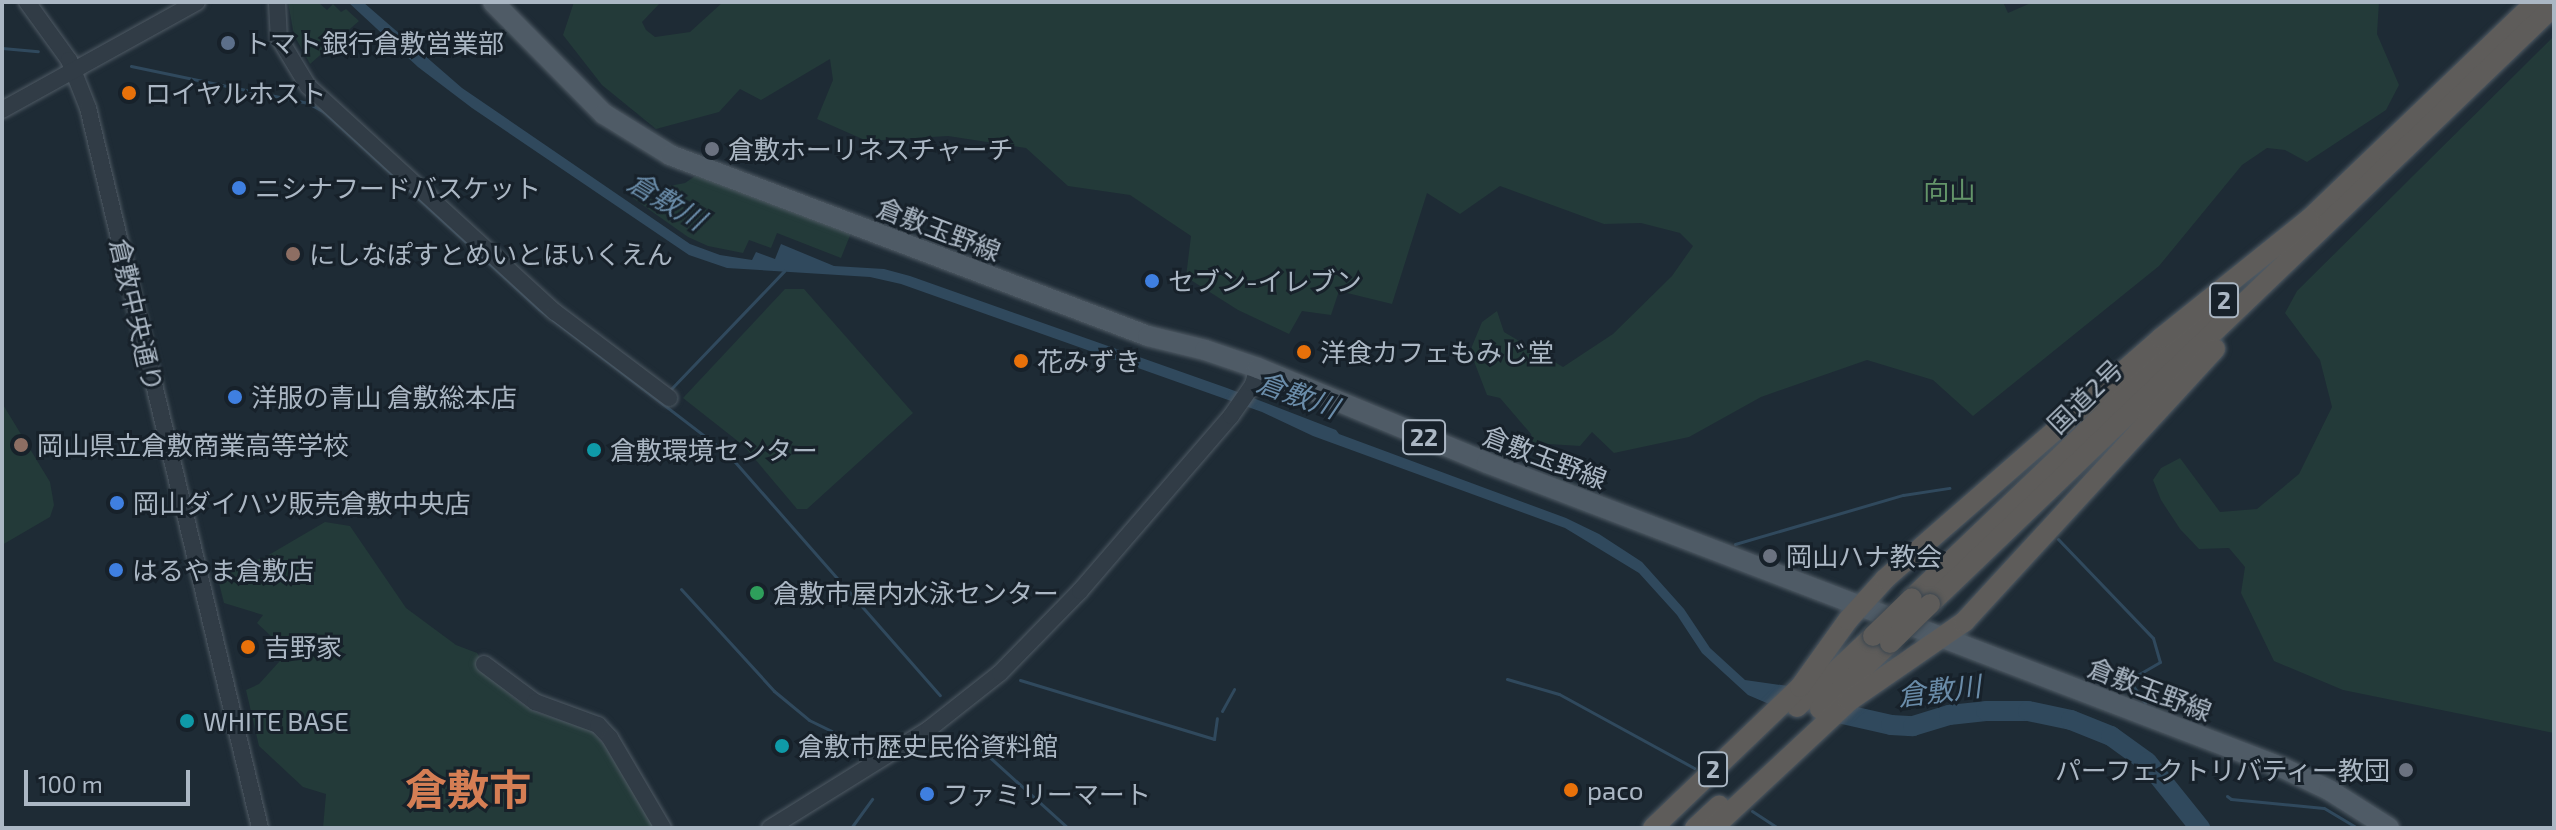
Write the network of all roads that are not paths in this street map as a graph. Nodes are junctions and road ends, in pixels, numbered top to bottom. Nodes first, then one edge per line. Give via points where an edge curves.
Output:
1 (27, 2) edge
2 (197, 2) edge
3 (277, 2) edge
4 (493, 2) edge
5 (2536, 2) edge
6 (2554, 6) edge
7 (75, 71) junction
8 (2, 110) edge
9 (2309, 219) junction
10 (2310, 240) junction
11 (1256, 376) junction
12 (665, 395) dead end
13 (1921, 601) junction
14 (1861, 605) junction
15 (1946, 637) junction
16 (484, 664) dead end
17 (1824, 694) junction
18 (1799, 717) junction
19 (260, 828) edge
20 (663, 828) edge
21 (770, 828) edge
22 (1653, 828) edge
23 (1670, 828) edge
24 (1695, 828) edge
25 (1713, 828) edge
26 (2389, 828) edge

1 - 7 street, 倉敷中央通り
2 - 7 street
3 - 12 street via 279,38 308,86 555,312
4 - 11 main road, 倉敷玉野線 / 22 via 582,95 660,151 1148,336 1205,350
5 - 9 highway, 国道2号 / 2
6 - 10 highway, 国道2号 / 2
7 - 8 street
7 - 19 street, 倉敷中央通り
9 - 13 highway, 国道2号 / 2
9 - 14 highway, 2 via 1981,493
10 - 13 highway, 国道2号 / 2
10 - 15 highway, 2 via 2084,494
11 - 14 main road, 倉敷玉野線 / 22
11 - 21 street via 1231,416 1080,591 1000,673 929,729
13 - 17 highway, 国道2号 / 2, bridge
14 - 15 main road, 倉敷玉野線 / 22
14 - 17 highway, 2
15 - 17 highway, 2
15 - 26 main road, 倉敷玉野線 / 22 via 2283,768
16 - 20 street via 535,702 598,725
17 - 18 highway, 2
17 - 18 highway, 国道2号 / 2
18 - 22 highway, 2
18 - 23 highway, 国道2号 / 2
18 - 24 highway, 国道2号 / 2
18 - 25 highway, 2

